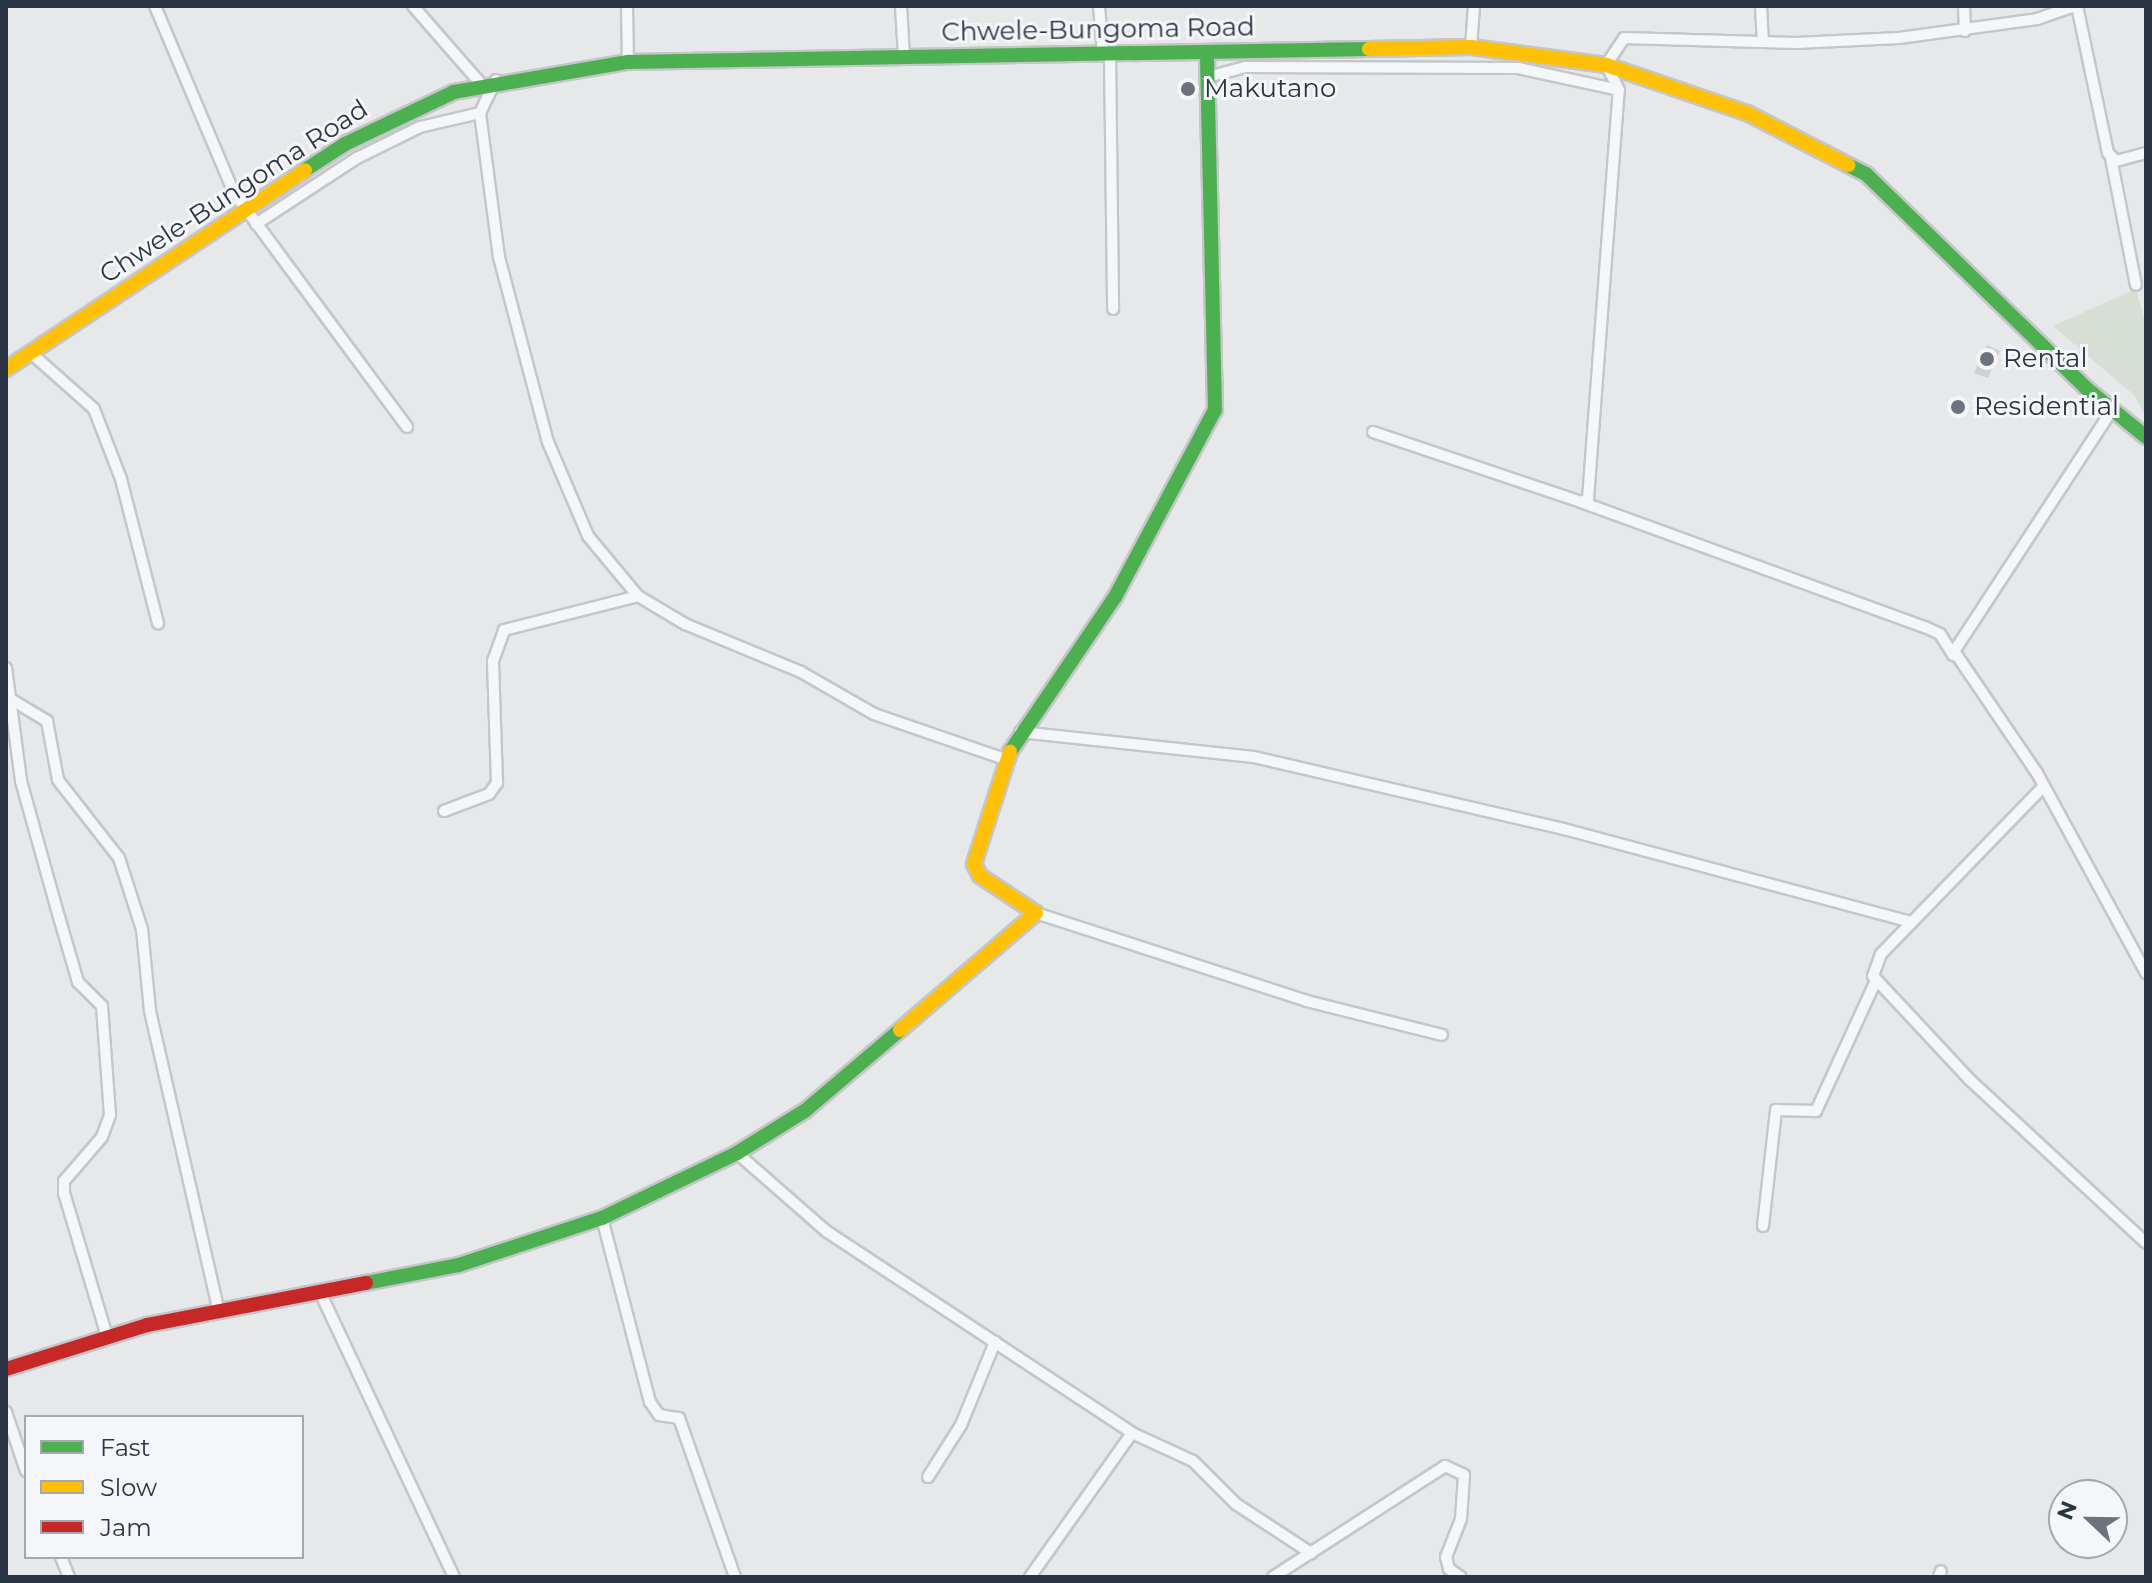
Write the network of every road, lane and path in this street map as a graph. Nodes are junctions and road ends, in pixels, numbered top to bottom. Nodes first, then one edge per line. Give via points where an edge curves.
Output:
1 (155, 6) edge
2 (413, 6) edge
3 (627, 6) edge
4 (901, 6) edge
5 (1099, 6) edge
6 (1474, 6) edge
7 (1761, 6) edge
8 (1964, 6) edge
9 (2075, 6) edge
10 (1965, 31) junction
11 (1763, 42) junction
12 (1471, 47) junction
13 (1313, 51) junction
14 (1106, 54) junction
15 (1207, 54) junction
16 (904, 57) junction
17 (628, 62) junction
18 (1606, 65) junction
19 (1314, 70) junction
20 (1208, 77) junction
21 (489, 82) junction
22 (1619, 90) junction
23 (480, 113) junction
24 (2146, 153) edge
25 (2111, 158) junction
26 (246, 210) junction
27 (256, 224) junction
28 (2136, 285) dead end
29 (1113, 309) dead end
30 (31, 353) junction
31 (7, 366) edge
32 (2112, 410) junction
33 (407, 427) dead end
34 (1373, 432) dead end
35 (2146, 437) edge
36 (1581, 502) junction
37 (638, 596) junction
38 (158, 623) dead end
39 (1955, 657) junction
40 (6, 668) edge
41 (12, 700) junction
42 (1019, 732) junction
43 (1005, 759) junction
44 (2043, 787) junction
45 (444, 811) dead end
46 (1036, 913) junction
47 (1912, 922) junction
48 (2146, 973) edge
49 (1875, 983) junction
50 (1442, 1035) dead end
51 (737, 1153) junction
52 (602, 1218) junction
53 (1763, 1226) dead end
54 (2146, 1243) edge
55 (319, 1290) junction
56 (218, 1309) junction
57 (107, 1336) junction
58 (995, 1342) junction
59 (6, 1369) edge
60 (6, 1412) edge
61 (1132, 1433) junction
62 (24, 1465) edge
63 (928, 1477) dead end
64 (1311, 1553) junction
65 (454, 1577) edge
66 (735, 1577) edge
67 (1030, 1577) edge
68 (1273, 1577) edge
69 (1461, 1577) edge

1 - 26 street via 200,122
2 - 21 street
3 - 17 street
4 - 16 street
5 - 14 street
6 - 12 street
7 - 11 street
8 - 10 street
9 - 10 street
9 - 25 street
10 - 11 street
11 - 18 street via 1624,38
12 - 13 main road, Chwele-Bungoma Road
12 - 18 main road, Chwele-Bungoma Road
13 - 15 main road, Chwele-Bungoma Road
13 - 19 street
14 - 15 main road, Chwele-Bungoma Road
14 - 16 main road, Chwele-Bungoma Road
14 - 29 street
15 - 20 main road
16 - 17 main road, Chwele-Bungoma Road
17 - 21 main road, Chwele-Bungoma Road
18 - 22 street
18 - 32 main road, Chwele-Bungoma Road via 1747,113 1866,174
19 - 20 street via 1246,67
19 - 22 street via 1518,68
20 - 42 main road via 1215,410 1115,597
21 - 23 street
21 - 26 main road, Chwele-Bungoma Road via 345,144
22 - 36 street via 1589,492
23 - 27 street via 420,127 357,158
23 - 37 street via 499,257 553,457 588,536
24 - 25 street
25 - 28 street
26 - 27 street
26 - 30 main road, Chwele-Bungoma Road
27 - 33 street
30 - 31 main road, Chwele-Bungoma Road
30 - 38 street via 94,409 121,479
32 - 35 main road, Chwele-Bungoma Road
32 - 39 street via 1959,637
34 - 36 street
36 - 39 street via 1925,627 1940,634
37 - 43 street via 685,624 801,672 874,714
37 - 45 street via 504,630 493,661 497,783 489,794
39 - 44 street
40 - 41 street
41 - 56 street via 47,721 58,780 119,858 142,929 150,1011
41 - 57 street via 21,781 78,982 102,1006 110,1115 102,1137 64,1181 64,1193
42 - 43 main road
42 - 47 street via 1254,757 1579,833
43 - 46 main road via 974,864 980,876
44 - 47 street
44 - 48 street
46 - 50 street via 1307,1001
46 - 51 main road via 840,1083
47 - 49 street via 1876,962
49 - 53 street via 1816,1111 1776,1110
49 - 54 street
51 - 52 main road
51 - 58 street via 826,1231
52 - 55 main road via 473,1261
52 - 66 street via 650,1402 659,1415 679,1418
55 - 56 main road
55 - 65 street
56 - 57 main road
57 - 59 main road
58 - 61 street
58 - 63 street via 961,1425
60 - 62 street
61 - 64 street via 1195,1462 1236,1504
61 - 67 street
64 - 68 street
64 - 69 street via 1450,1466 1464,1475 1461,1519 1446,1557 1449,1569

